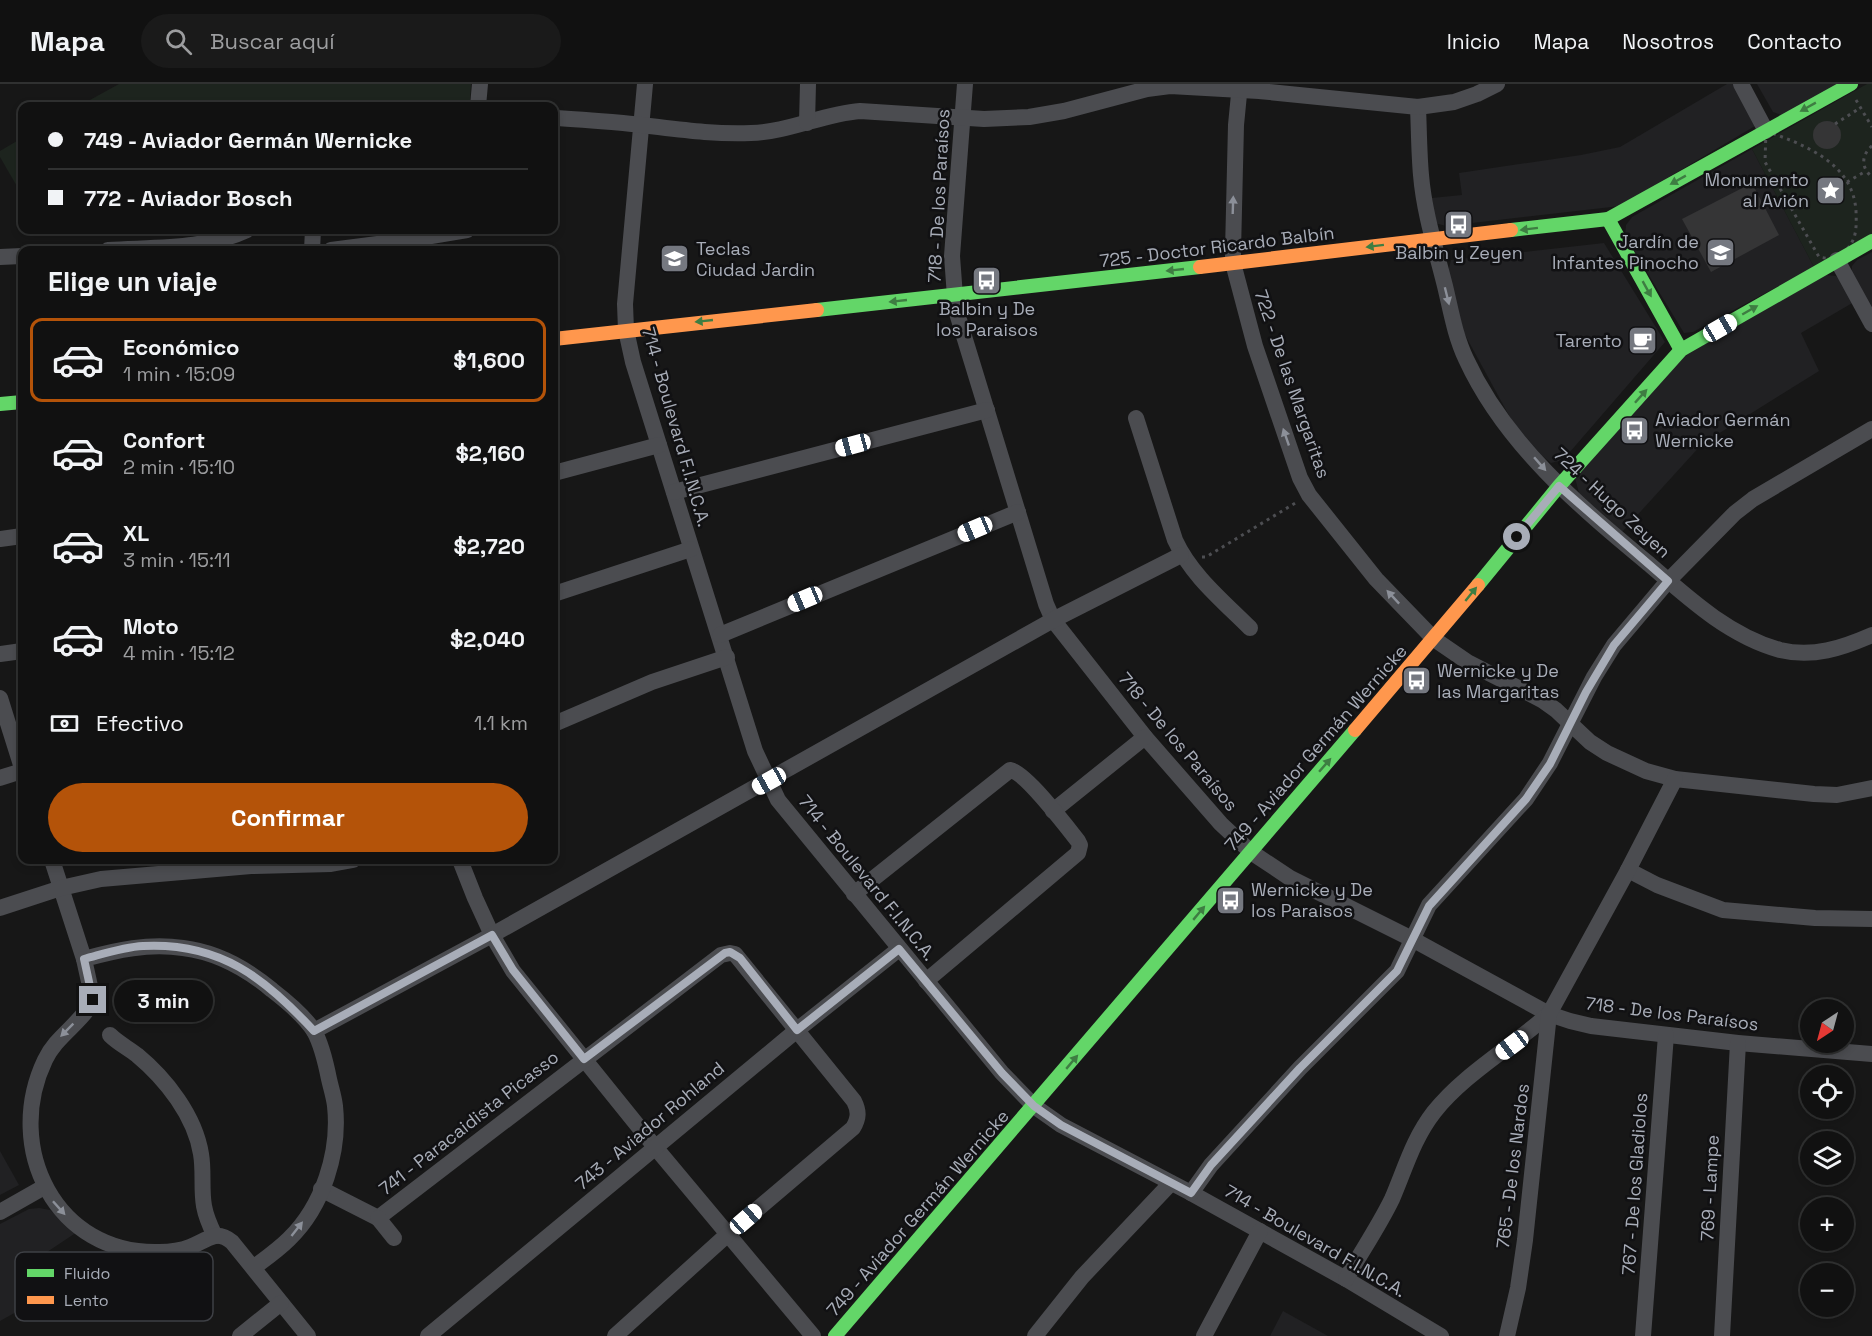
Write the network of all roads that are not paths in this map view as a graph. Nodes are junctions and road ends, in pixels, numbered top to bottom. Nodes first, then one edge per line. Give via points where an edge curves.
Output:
1 (480, 84) edge
2 (645, 84) edge
3 (808, 84) edge
4 (965, 84) edge
5 (1102, 84) edge
6 (1497, 84) edge
7 (1741, 84) edge
8 (1240, 87) edge
9 (1851, 88) edge
10 (1102, 101) junction
11 (478, 102) edge
12 (1418, 107) junction
13 (963, 117) junction
14 (558, 118) edge
15 (807, 123) junction
16 (642, 126) junction
17 (1766, 131) junction
18 (1608, 219) junction
19 (238, 234) edge
20 (444, 234) edge
21 (1433, 239) junction
22 (1872, 242) edge
23 (173, 246) edge
24 (366, 246) edge
25 (18, 256) edge
26 (0, 257) edge
27 (1837, 260) junction
28 (1233, 263) junction
29 (954, 295) junction
30 (1872, 324) edge
31 (626, 330) junction
32 (558, 338) edge
33 (1681, 350) junction
34 (18, 402) edge
35 (0, 404) edge
36 (987, 410) junction
37 (1136, 418) dead end
38 (1872, 429) edge
39 (659, 445) junction
40 (558, 472) edge
41 (1559, 486) junction
42 (674, 492) junction
43 (1018, 512) junction
44 (18, 537) edge
45 (0, 539) edge
46 (691, 549) junction
47 (1181, 555) junction
48 (1668, 581) junction
49 (558, 593) edge
50 (1053, 620) junction
51 (1250, 628) dead end
52 (720, 634) junction
53 (1872, 635) edge
54 (1434, 639) junction
55 (18, 652) edge
56 (0, 654) edge
57 (728, 657) junction
58 (0, 698) edge
59 (558, 722) edge
60 (1570, 723) junction
61 (1145, 737) junction
62 (18, 757) edge
63 (18, 771) edge
64 (0, 778) edge
65 (1675, 779) junction
66 (769, 781) junction
67 (1872, 788) edge
68 (1053, 810) junction
69 (1251, 852) junction
70 (53, 864) edge
71 (330, 864) edge
72 (462, 864) edge
73 (1628, 870) junction
74 (61, 888) junction
75 (854, 894) junction
76 (0, 908) edge
77 (1872, 919) edge
78 (492, 935) junction
79 (1412, 939) junction
80 (899, 949) junction
81 (84, 959) junction
82 (926, 981) junction
83 (1549, 1014) junction
84 (797, 1030) junction
85 (314, 1031) junction
86 (110, 1035) dead end
87 (1666, 1035) junction
88 (1738, 1043) junction
89 (1872, 1054) edge
90 (584, 1059) junction
91 (1034, 1106) junction
92 (655, 1147) junction
93 (1172, 1183) junction
94 (44, 1187) junction
95 (321, 1189) junction
96 (1191, 1193) junction
97 (0, 1212) edge
98 (378, 1218) junction
99 (1260, 1231) junction
100 (728, 1234) junction
101 (215, 1236) junction
102 (394, 1238) dead end
103 (253, 1268) junction
104 (1346, 1279) junction
105 (281, 1303) junction
106 (240, 1336) edge
107 (308, 1336) edge
108 (428, 1336) edge
109 (615, 1336) edge
110 (813, 1336) edge
111 (835, 1336) edge
112 (1035, 1336) edge
113 (1204, 1336) edge
114 (1441, 1336) edge
115 (1507, 1336) edge
116 (1643, 1336) edge
117 (1722, 1336) edge

1 - 11 street
2 - 16 street, 714 - Boulevard F.I.N.C.A.
3 - 15 street
4 - 13 street, 718 - De los Paraísos
5 - 10 street
6 - 12 street via 1454,102
7 - 17 street
8 - 10 street via 1170,86
8 - 12 street
28 -> 8 street, 722 - De las Margaritas
9 -> 17 street, 725 - Doctor Ricardo Balbín
10 - 13 street via 1029,117
12 - 21 street, 724 - Hugo Zeyen via 1421,176
13 - 15 street via 860,111
13 - 29 street, 718 - De los Paraísos via 952,256
14 - 16 street
15 - 16 street via 751,133
16 - 31 street, 714 - Boulevard F.I.N.C.A. via 625,304
17 -> 18 street, 725 - Doctor Ricardo Balbín
18 -> 21 street, 725 - Doctor Ricardo Balbín
18 -> 33 street
19 - 23 street via 206,244
20 - 24 street
21 -> 28 street, 725 - Doctor Ricardo Balbín
21 -> 41 street, 724 - Hugo Zeyen via 1457,336 1478,384
22 - 27 street, 749 - Aviador Germán Wernicke
25 - 26 street
27 - 30 street
33 -> 27 street, 749 - Aviador Germán Wernicke
28 -> 29 street, 725 - Doctor Ricardo Balbín
54 -> 28 street, 722 - De las Margaritas via 1376,579 1309,495 1255,346
29 -> 31 street, 725 - Doctor Ricardo Balbín
29 - 36 street, 718 - De los Paraísos via 960,328
31 - 32 street, 725 - Doctor Ricardo Balbín
31 - 39 street, 714 - Boulevard F.I.N.C.A.
41 -> 33 street, 749 - Aviador Germán Wernicke
34 - 35 street
36 - 42 street
36 - 43 street, 718 - De los Paraísos
37 - 47 street
38 - 48 street via 1753,498
39 - 40 street
39 - 42 street, 714 - Boulevard F.I.N.C.A.
41 - 48 street, 724 - Hugo Zeyen
54 -> 41 street, 749 - Aviador Germán Wernicke
42 - 46 street, 714 - Boulevard F.I.N.C.A.
43 - 50 street, 718 - De los Paraísos
43 - 52 street
44 - 45 street
46 - 49 street
46 - 52 street, 714 - Boulevard F.I.N.C.A.
47 - 50 street
47 - 51 street
48 - 53 street, 724 - Hugo Zeyen via 1731,629 1782,650 1802,654 1824,652
48 - 60 street via 1614,645
50 - 61 street, 718 - De los Paraísos
50 - 66 street
52 - 57 street, 714 - Boulevard F.I.N.C.A.
54 - 60 street, 722 - De las Margaritas via 1469,663 1542,700
69 -> 54 street, 749 - Aviador Germán Wernicke
55 - 56 street
57 - 59 street via 652,682
57 - 66 street, 714 - Boulevard F.I.N.C.A. via 755,751
58 - 62 street
60 - 65 street, 722 - De las Margaritas via 1607,753
60 - 79 street via 1550,764 1526,799 1437,896
61 - 68 street
61 - 69 street, 718 - De los Paraísos via 1221,825
63 - 64 street
65 - 67 street, 722 - De las Margaritas via 1837,795
65 - 73 street, 765 - De los Nardos
66 - 75 street, 714 - Boulevard F.I.N.C.A. via 778,800
66 - 78 street
68 - 75 street via 1019,774 1008,772
68 - 82 street via 1078,841 1075,856
69 - 79 street, 718 - De los Paraísos via 1290,878
91 -> 69 street, 749 - Aviador Germán Wernicke
70 - 74 street
71 - 74 street via 139,874
72 - 78 street
73 - 77 street via 1723,910
73 - 83 street, 765 - De los Nardos
74 - 76 street
74 - 81 street
75 - 80 street, 714 - Boulevard F.I.N.C.A.
78 - 85 street
78 - 90 street via 513,970
79 - 83 street, 718 - De los Paraísos
79 - 96 street via 1393,976 1292,1077 1211,1165
80 - 82 street, 714 - Boulevard F.I.N.C.A.
80 - 84 street, 743 - Aviador Rohland
81 - 85 street via 142,946 184,948 220,957 258,978
81 -> 94 street via 93,1000 45,1059 31,1107 34,1162
82 - 91 street, 714 - Boulevard F.I.N.C.A.
83 - 87 street, 718 - De los Paraísos via 1591,1026
83 - 104 street via 1464,1080 1433,1113 1416,1137 1392,1198
83 - 115 street, 765 - De los Nardos via 1525,1240
84 - 90 street, 741 - Paracaidista Picasso via 740,958 730,952
84 - 92 street, 743 - Aviador Rohland
84 - 100 street via 854,1101 858,1115 853,1128
85 - 95 street via 335,1105 334,1153
86 - 101 street via 152,1068 188,1117 199,1141 204,1204
87 - 88 street, 718 - De los Paraísos
87 - 116 street, 767 - De los Gladiolos
88 - 89 street, 718 - De los Paraísos
88 - 117 street, 769 - Lampe
90 - 92 street
90 - 98 street, 741 - Paracaidista Picasso
91 - 93 street, 714 - Boulevard F.I.N.C.A. via 1061,1125
91 - 111 street, 749 - Aviador Germán Wernicke
92 - 100 street
92 - 108 street, 743 - Aviador Rohland
93 - 96 street, 714 - Boulevard F.I.N.C.A.
93 - 112 street via 1082,1277
94 - 97 street
94 -> 101 street via 78,1226 130,1251 175,1251
95 - 98 street, 741 - Paracaidista Picasso
103 -> 95 street via 290,1238
96 - 99 street, 714 - Boulevard F.I.N.C.A.
98 - 102 street
99 - 104 street, 714 - Boulevard F.I.N.C.A.
99 - 113 street
100 - 109 street
100 - 110 street
101 - 103 street via 232,1242
103 - 105 street
104 - 114 street, 714 - Boulevard F.I.N.C.A.
105 - 106 street
105 - 107 street

